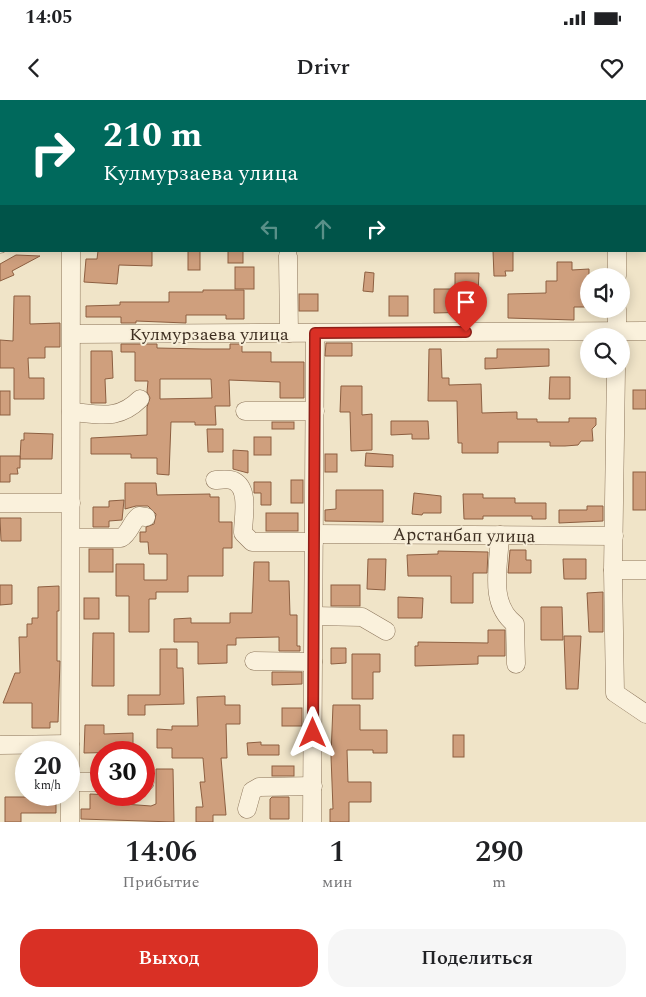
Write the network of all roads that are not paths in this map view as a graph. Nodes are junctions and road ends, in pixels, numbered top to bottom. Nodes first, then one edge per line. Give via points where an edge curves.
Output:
1 (71, 252) edge
2 (617, 252) edge
3 (288, 256) dead end
4 (617, 268) edge
5 (646, 331) edge
6 (289, 333) junction
7 (315, 333) junction
8 (630, 333) edge
9 (72, 334) junction
10 (580, 334) edge
11 (616, 378) edge
12 (140, 399) dead end
13 (245, 411) dead end
14 (315, 411) junction
15 (71, 412) junction
16 (215, 480) dead end
17 (0, 503) edge
18 (71, 503) junction
19 (146, 517) dead end
20 (500, 535) junction
21 (614, 536) junction
22 (71, 538) junction
23 (314, 538) junction
24 (613, 570) junction
25 (646, 570) edge
26 (314, 616) junction
27 (386, 631) dead end
28 (254, 661) dead end
29 (313, 662) junction
30 (516, 664) dead end
31 (646, 714) edge
32 (70, 741) edge
33 (0, 745) edge
34 (15, 745) edge
35 (312, 786) junction
36 (70, 806) edge
37 (247, 809) dead end
38 (70, 822) edge
39 (312, 822) edge

1 - 9 street
2 - 4 street
3 - 6 street
5 - 8 street, Кулмурзаева улица
6 - 7 street, Кулмурзаева улица
6 - 9 street, Кулмурзаева улица
7 - 10 street, Кулмурзаева улица
7 - 14 street
9 - 15 street
11 - 21 street
12 - 15 street via 123,413
13 - 14 street
14 - 23 street
15 - 18 street
16 - 23 street, Арстанбап улица via 233,480 242,487 243,533 252,542
17 - 18 street
18 - 22 street
19 - 22 street via 139,516 132,521 126,535 121,538
20 - 21 street, Арстанбап улица
20 - 23 street, Арстанбап улица
20 - 30 street via 497,599 504,615 515,624
21 - 24 street
22 - 32 street
23 - 26 street
24 - 25 street
24 - 31 street via 615,693
26 - 27 street via 362,617
26 - 29 street
28 - 29 street
29 - 35 street
33 - 34 street
35 - 37 street via 259,787 252,791
35 - 39 street
36 - 38 street

